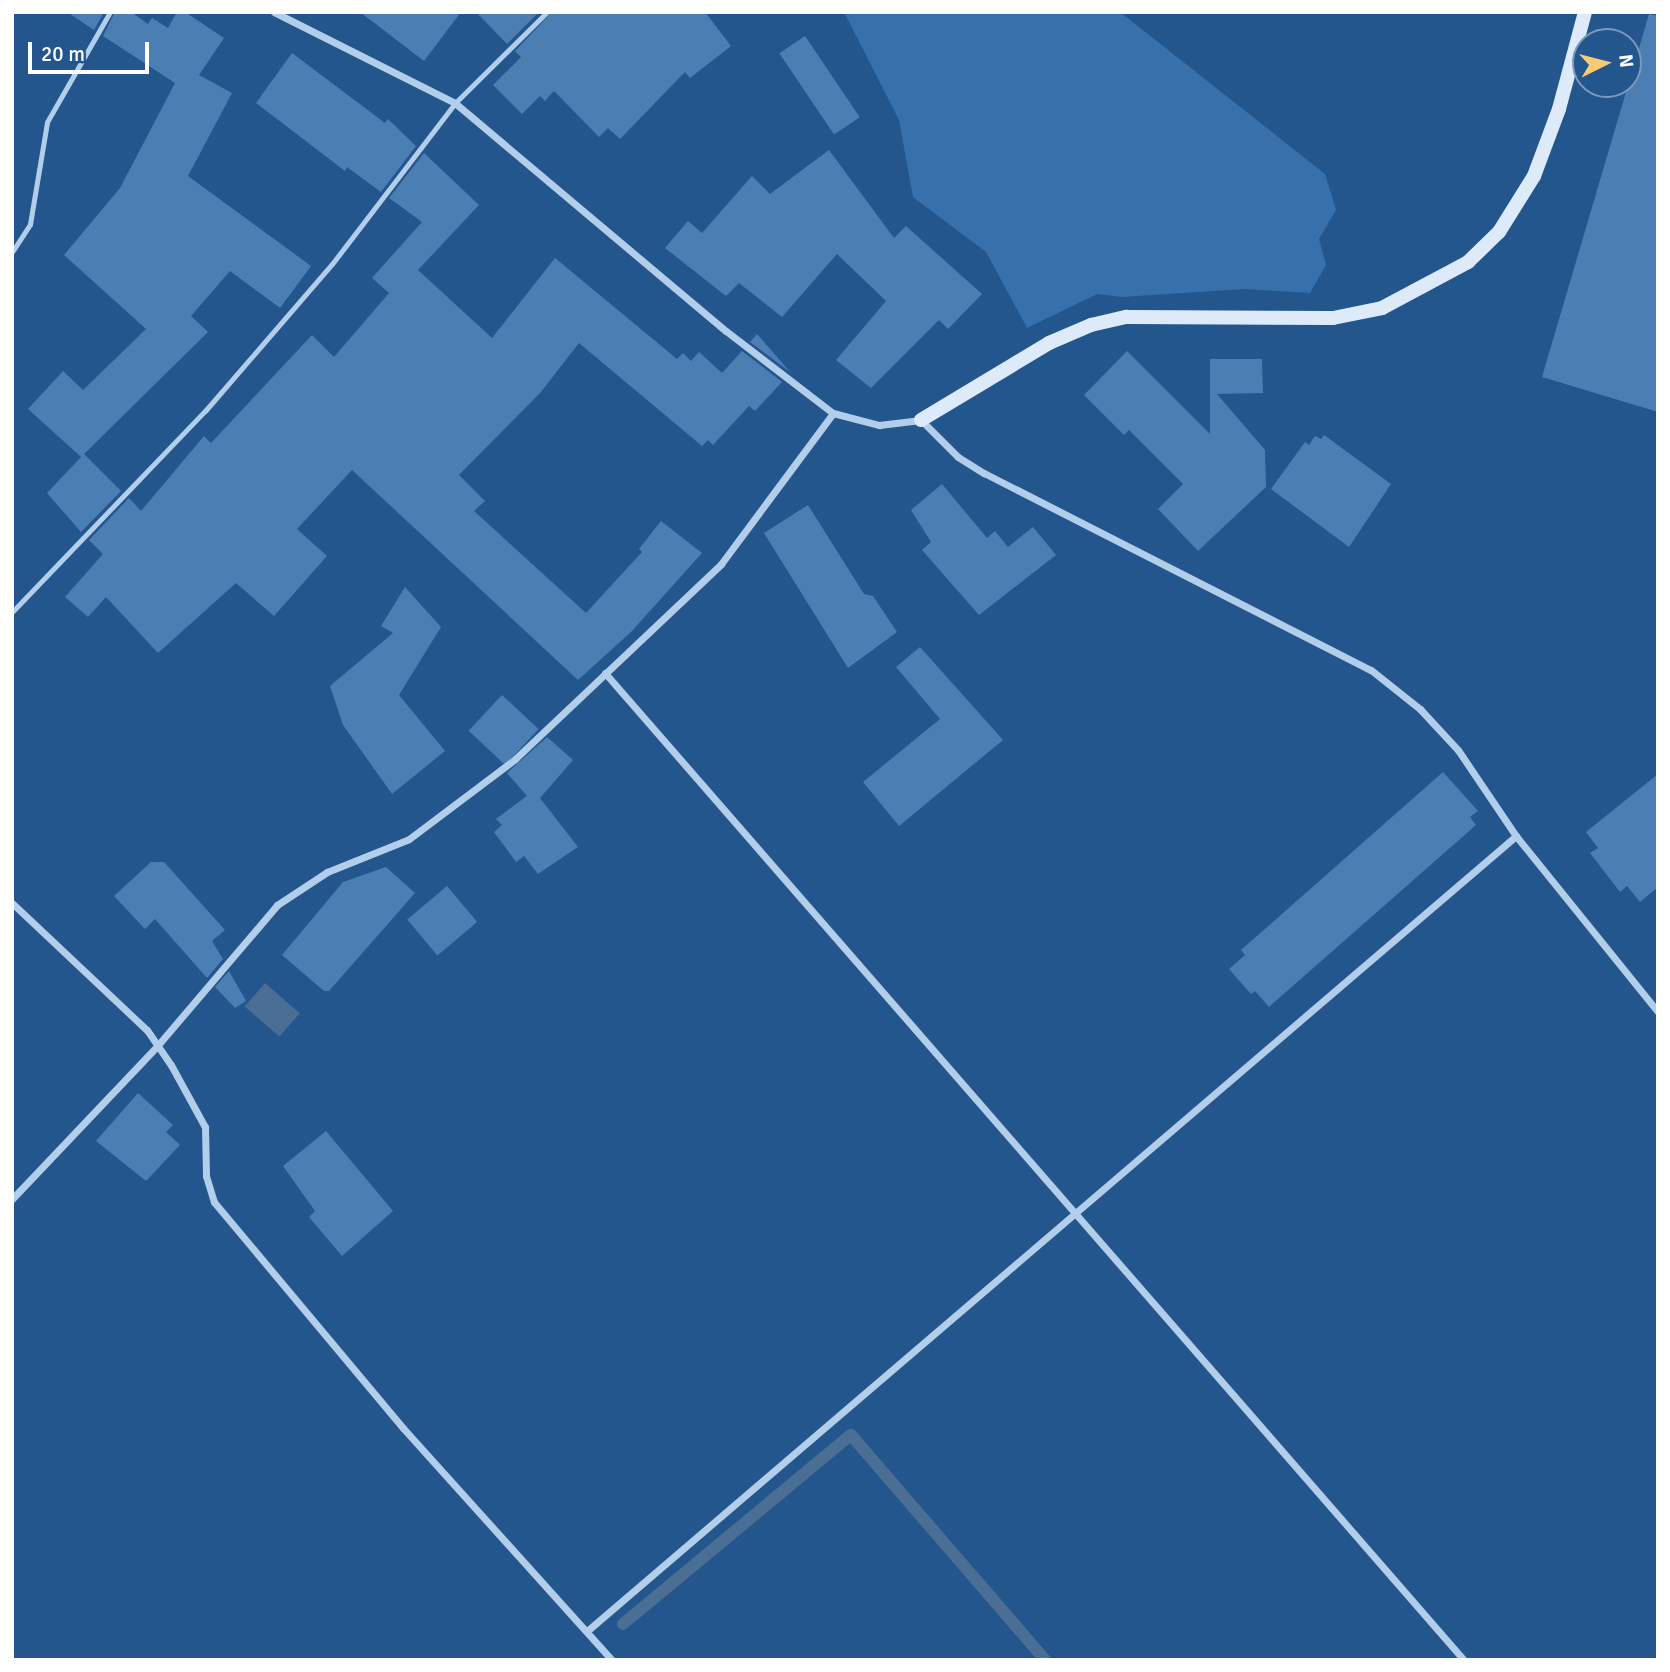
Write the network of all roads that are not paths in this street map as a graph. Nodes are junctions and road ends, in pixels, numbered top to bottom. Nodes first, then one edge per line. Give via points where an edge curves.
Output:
1 (110, 12) edge
2 (274, 12) edge
3 (547, 12) edge
4 (1584, 12) edge
5 (455, 103) junction
6 (12, 252) edge
7 (833, 413) junction
8 (921, 420) junction
9 (12, 612) edge
10 (605, 673) junction
11 (1516, 836) junction
12 (12, 903) edge
13 (1658, 1012) edge
14 (158, 1045) junction
15 (12, 1199) edge
16 (1073, 1213) junction
17 (587, 1631) junction
18 (612, 1660) edge
19 (1464, 1660) edge

1 - 6 lane via 47,122 30,224
2 - 5 street
3 - 5 lane
4 - 8 street via 1559,109 1534,176 1499,232 1468,262 1382,308 1333,318 1128,317 1091,325 1049,343
5 - 7 street via 726,331
5 - 9 lane via 332,264 205,411
7 - 8 street via 880,425
7 - 10 street via 721,564
8 - 11 street via 958,457 984,473 1371,670 1420,709 1458,750
10 - 14 street via 515,759 409,839 327,872 276,905
10 - 16 street
11 - 13 street
11 - 16 street
12 - 14 street
14 - 15 street
14 - 17 street via 205,1127 206,1176 214,1202 403,1428
16 - 17 street
16 - 19 street
17 - 18 street

